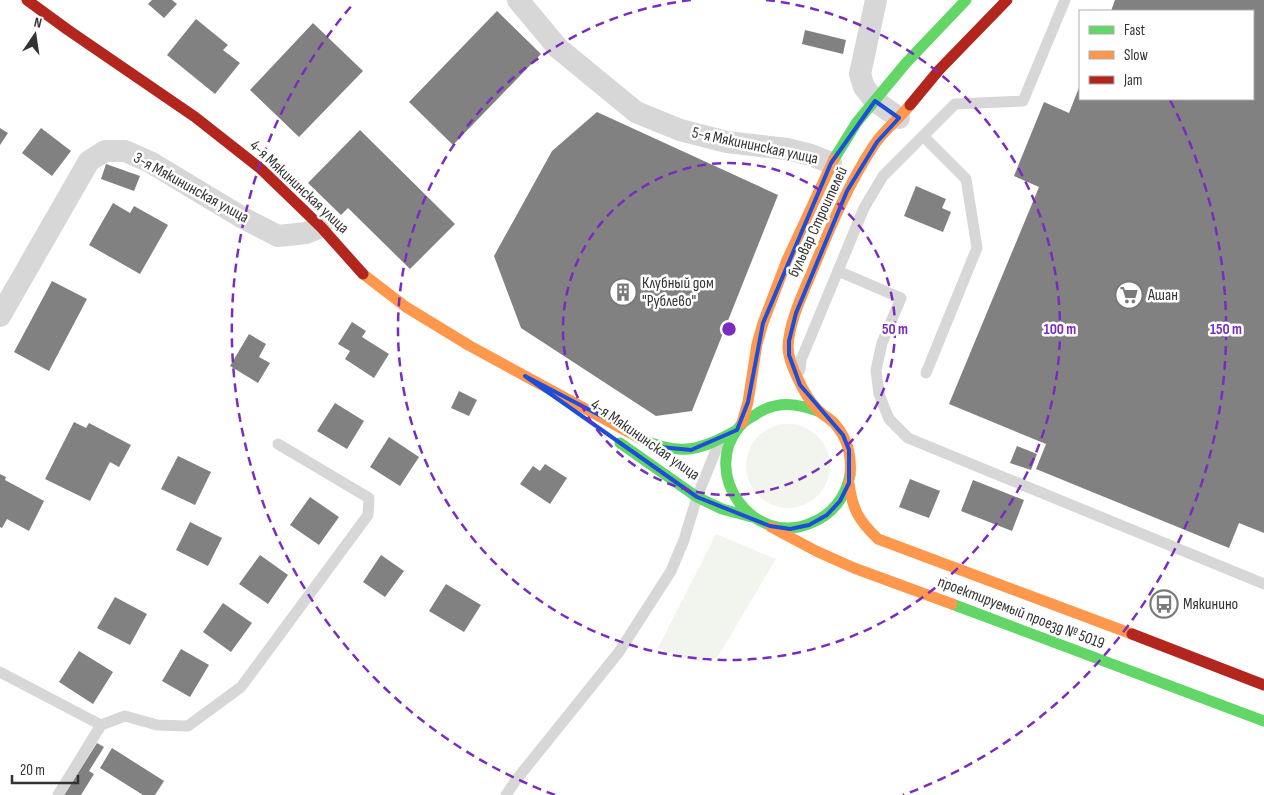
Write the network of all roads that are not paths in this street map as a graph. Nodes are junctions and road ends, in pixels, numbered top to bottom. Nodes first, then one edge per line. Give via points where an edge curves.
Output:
1 (27, 0) edge
2 (518, 0) edge
3 (876, 0) edge
4 (966, 0) edge
5 (1007, 0) edge
6 (1064, 0) edge
7 (874, 101) junction
8 (899, 118) junction
9 (922, 136) junction
10 (831, 162) junction
11 (321, 227) junction
12 (838, 271) junction
13 (1, 311) edge
14 (926, 373) dead end
15 (525, 376) junction
16 (800, 385) junction
17 (820, 412) junction
18 (740, 427) junction
19 (720, 439) junction
20 (278, 444) dead end
21 (849, 483) junction
22 (697, 497) junction
23 (752, 518) junction
24 (770, 526) junction
25 (1264, 584) edge
26 (0, 672) edge
27 (1264, 685) edge
28 (1264, 721) edge
29 (101, 724) junction
30 (58, 795) edge
31 (506, 795) edge

1 - 11 street, 4-я Мякининская улица via 195,117 261,169
2 - 10 street, 5-я Мякининская улица via 558,48 636,112 689,133 727,142 786,149
3 - 7 street via 860,74
4 - 7 street, бульвар Строителей
5 - 8 street, бульвар Строителей via 930,80
6 - 9 lane via 1023,101 955,104
7 - 8 street
7 - 10 street, бульвар Строителей
8 - 16 street, бульвар Строителей via 877,142 847,191 796,313 788,341 789,356
9 - 12 lane via 883,176 864,208
9 - 14 lane via 966,180 977,248
10 - 18 street, бульвар Строителей via 763,323
11 - 13 street, 3-я Мякининская улица via 306,233 278,236 150,162 125,151 104,150 88,161
11 - 15 street, 4-я Мякининская улица via 362,273 406,307
12 - 16 lane via 801,360
12 - 25 lane via 901,298 882,343 876,370 879,394 889,419 908,438
15 - 19 street, 4-я Мякининская улица via 660,447 691,450
15 - 22 street, 4-я Мякининская улица
16 - 17 street, бульвар Строителей
17 - 18 street, бульвар Строителей via 800,405 779,404 759,411
17 - 21 street, бульвар Строителей via 843,435 849,450
18 - 19 street, 4-я Мякининская улица
18 - 23 street, бульвар Строителей via 729,445 726,477 740,506
19 - 22 lane
20 - 29 lane via 368,498 368,515 241,688 188,726 156,725 125,716
21 - 24 street, бульвар Строителей via 840,501 827,515 809,525 790,529
21 - 27 street, проектируемый проезд № 5019 via 855,512 865,528 878,539
22 - 23 street, 4-я Мякининская улица
22 - 31 lane via 684,540 666,579 619,652
23 - 24 street, бульвар Строителей
24 - 28 street, проектируемый проезд № 5019 via 854,568
26 - 29 lane
29 - 30 lane

